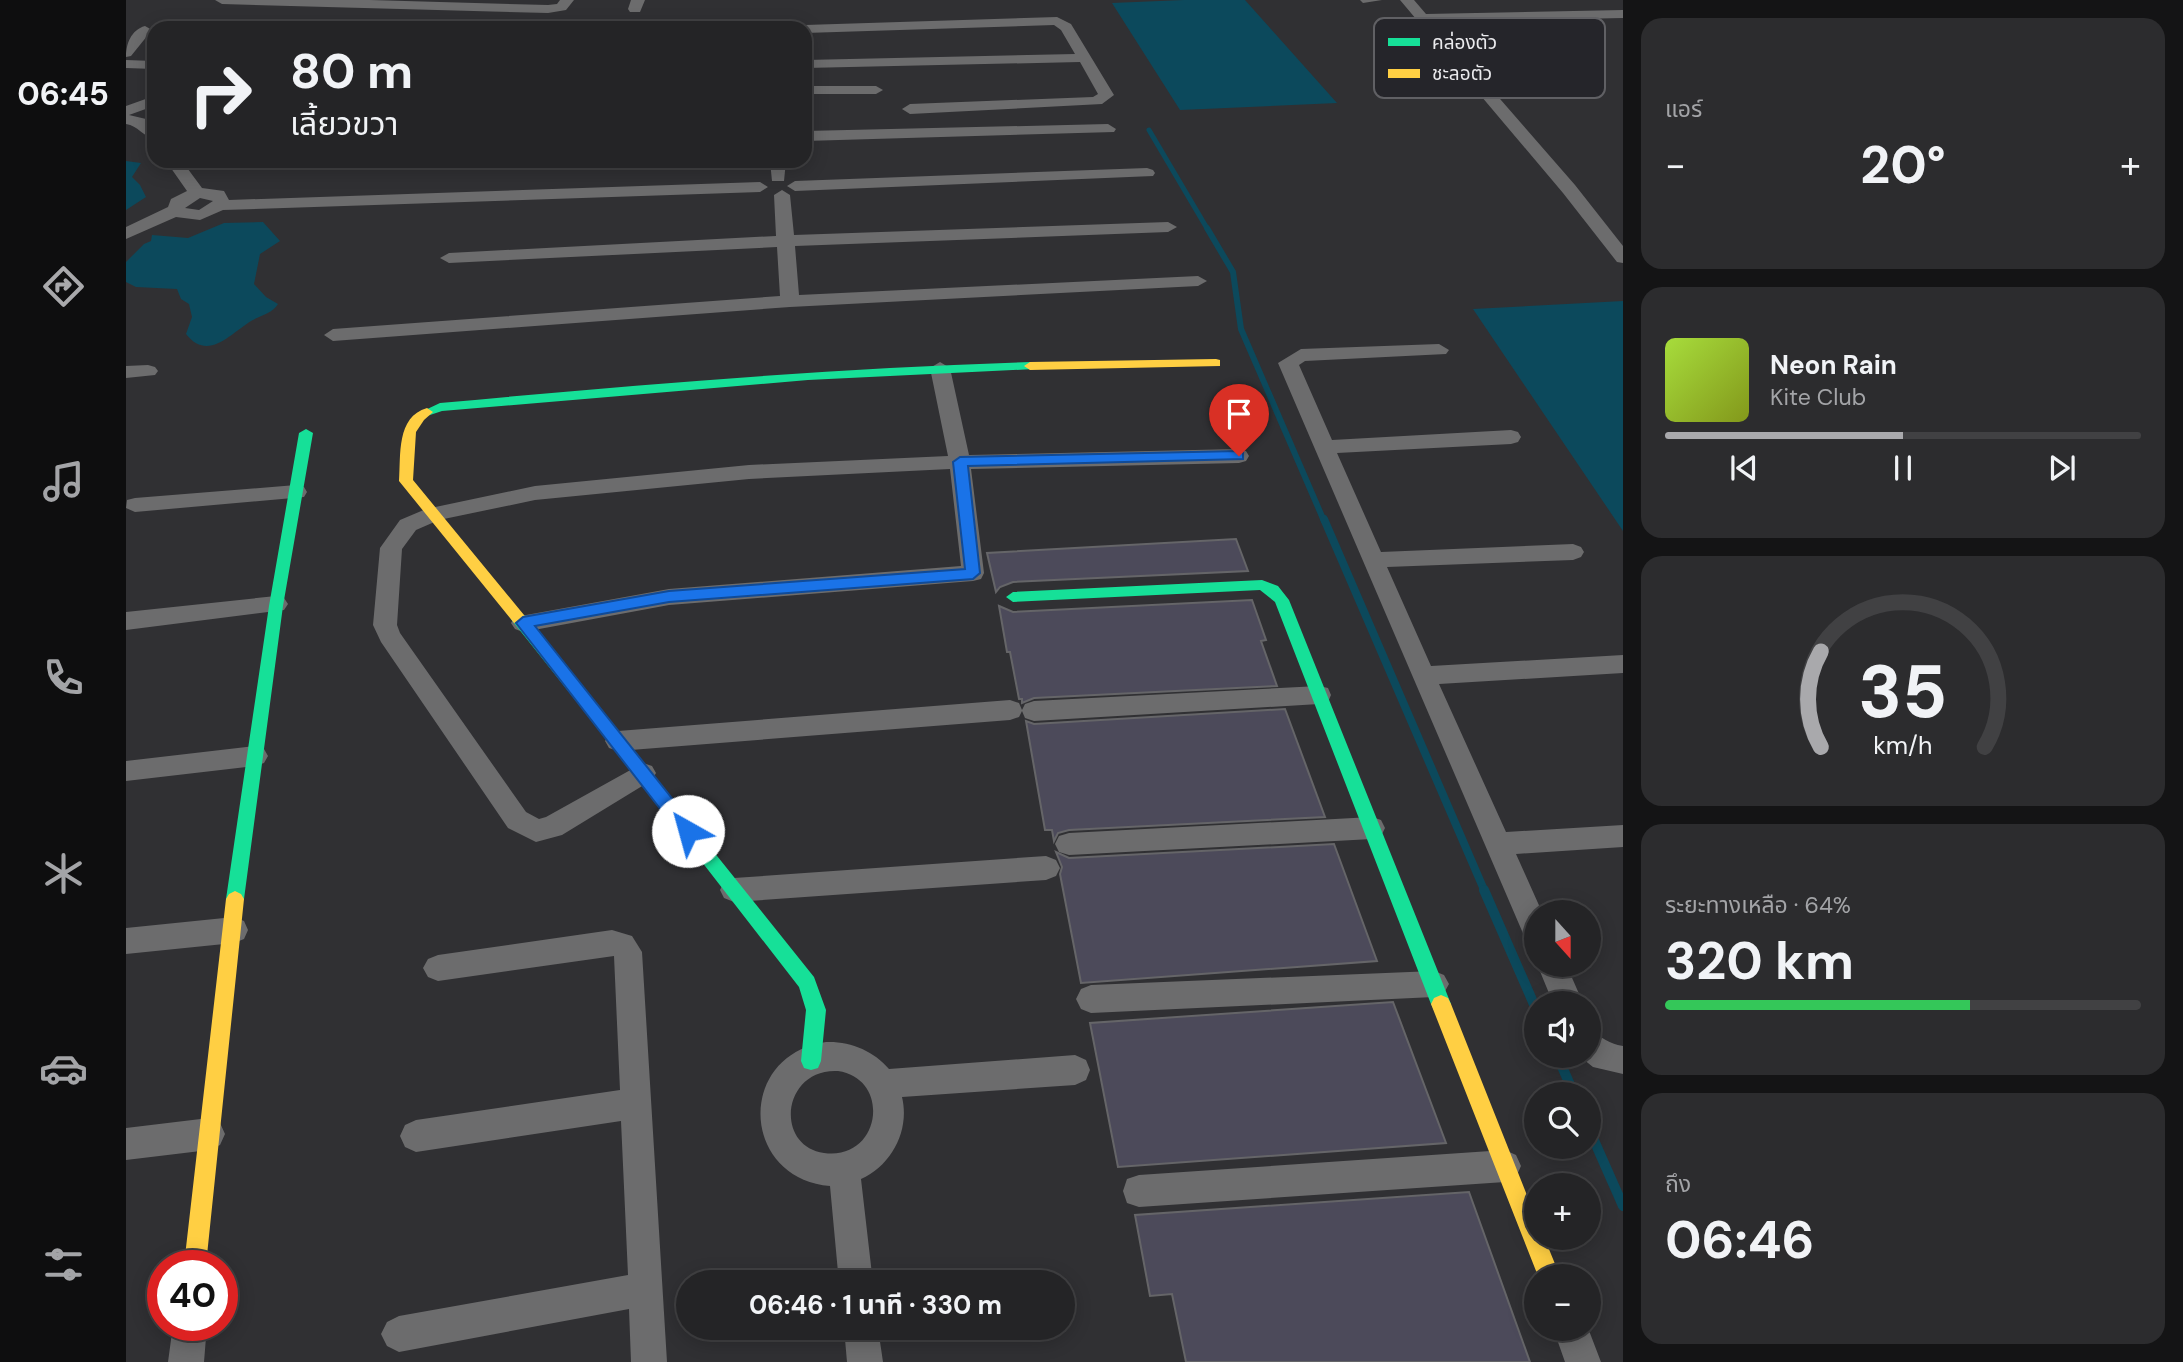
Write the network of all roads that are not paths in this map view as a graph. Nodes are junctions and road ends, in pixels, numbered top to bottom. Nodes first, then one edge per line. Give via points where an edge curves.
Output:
1 (222, 0) edge
2 (567, 0) edge
3 (1379, 0) edge
4 (1407, 0) edge
5 (1363, 1) edge
6 (1623, 14) edge
7 (1422, 18) joint
8 (812, 29) edge
9 (126, 30) edge
10 (147, 30) edge
11 (147, 33) edge
12 (126, 52) edge
13 (1083, 58) junction
14 (126, 64) edge
15 (812, 64) edge
16 (147, 65) edge
17 (812, 90) edge
18 (876, 90) dead end
19 (1491, 98) edge
20 (147, 104) edge
21 (910, 109) dead end
22 (126, 111) edge
23 (126, 119) edge
24 (147, 128) edge
25 (1108, 129) dead end
26 (812, 136) edge
27 (179, 168) edge
28 (1147, 173) dead end
29 (783, 180) edge
30 (197, 193) junction
31 (220, 205) junction
32 (176, 210) junction
33 (1168, 227) dead end
34 (126, 234) edge
35 (784, 241) junction
36 (449, 258) dead end
37 (1623, 258) edge
38 (1198, 281) dead end
39 (790, 301) junction
40 (333, 335) dead end
41 (1438, 350) dead end
42 (1216, 363) dead end
43 (940, 368) junction
44 (148, 370) dead end
45 (126, 372) edge
46 (306, 433) dead end
47 (1511, 437) dead end
48 (1324, 447) junction
49 (1239, 456) dead end
50 (960, 462) junction
51 (296, 492) junction
52 (135, 506) dead end
53 (434, 514) junction
54 (1573, 552) dead end
55 (1375, 560) junction
56 (1013, 597) dead end
57 (276, 604) junction
58 (126, 621) edge
59 (523, 623) junction
60 (1623, 664) edge
61 (1423, 676) junction
62 (1320, 695) junction
63 (618, 741) junction
64 (255, 756) junction
65 (126, 771) edge
66 (643, 773) junction
67 (1372, 828) junction
68 (1623, 836) edge
69 (1069, 844) dead end
70 (1498, 844) junction
71 (1046, 868) dead end
72 (734, 890) junction
73 (1524, 904) edge
74 (234, 930) junction
75 (126, 941) edge
76 (438, 968) dead end
77 (1434, 984) junction
78 (1091, 999) dead end
79 (1601, 1056) edge
80 (1623, 1060) edge
81 (811, 1061) junction
82 (1075, 1070) dead end
83 (883, 1084) junction
84 (637, 1103) junction
85 (209, 1134) junction
86 (416, 1136) dead end
87 (126, 1144) edge
88 (1505, 1166) junction
89 (844, 1168) junction
90 (1139, 1191) dead end
91 (197, 1250) edge
92 (1544, 1264) edge
93 (855, 1270) edge
94 (646, 1289) junction
95 (399, 1334) dead end
96 (862, 1340) edge
97 (188, 1341) edge
98 (1575, 1341) edge
99 (186, 1362) edge
100 (649, 1362) edge
101 (864, 1362) edge
102 (1583, 1362) edge

1 - 2 street via 548,9 561,7
3 - 5 lane
4 - 7 street
6 - 7 street
8 - 13 street via 1050,20 1066,27
9 - 10 street
11 - 12 street
13 - 15 street
13 - 21 street via 1106,95 1103,99
14 - 16 street
17 - 18 street
19 - 37 street
20 - 22 street
23 - 24 street
25 - 26 street
27 - 30 street
28 - 29 street
29 - 31 street via 771,195 760,187
29 - 35 street
30 - 31 street via 218,195
30 - 32 street via 177,203
31 - 32 street via 192,215
32 - 34 street
33 - 35 street
35 - 36 street
35 - 39 street
38 - 39 street
39 - 40 street
41 - 48 street via 1293,358 1288,363
42 - 43 street
43 - 50 street
43 - 53 street via 440,407 417,416 410,424 405,463 406,481
44 - 45 street
46 - 51 street
47 - 48 street
48 - 55 street
49 - 50 street
50 - 53 street via 749,472 534,493
50 - 59 street via 973,573 669,597
51 - 52 street
51 - 57 street
53 - 59 street
53 - 66 street via 408,525 391,548 385,625 517,820 536,831 554,827
54 - 55 street
55 - 61 street
56 - 62 street via 1262,585 1282,600
57 - 58 street
57 - 64 street
59 - 63 street
60 - 61 street
61 - 70 street
62 - 63 street via 1022,710
62 - 67 street
63 - 66 street
64 - 65 street
64 - 74 street
66 - 72 street
67 - 69 street
67 - 77 street
68 - 70 street
70 - 73 street
71 - 72 street
72 - 81 street via 807,983 816,1010
74 - 75 street
74 - 85 street
76 - 84 street via 622,945 628,952 631,973
77 - 78 street
77 - 88 street
79 - 80 street
81 - 83 street via 843,1057 866,1067
81 - 89 street via 782,1085 774,1120 790,1153 806,1164
82 - 83 street
83 - 89 street via 890,1100 886,1135 876,1150
84 - 86 street
84 - 94 street
85 - 87 street
85 - 91 street
88 - 90 street
88 - 92 street
89 - 93 street
94 - 95 street
94 - 100 street
96 - 101 street
97 - 99 street
98 - 102 street

